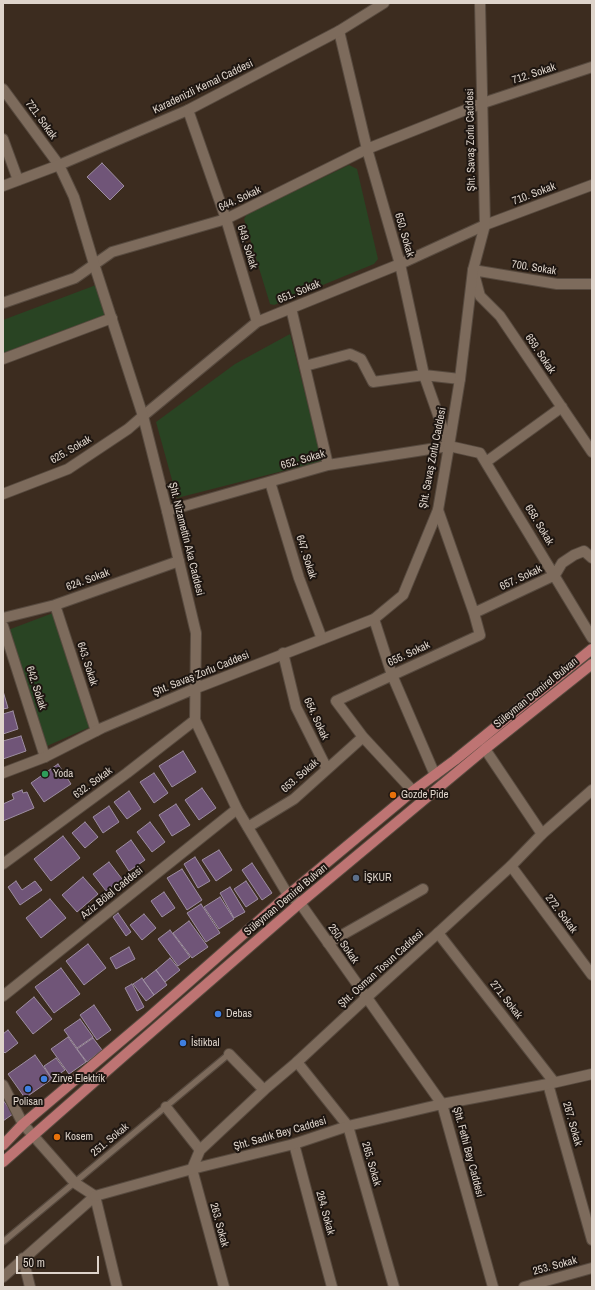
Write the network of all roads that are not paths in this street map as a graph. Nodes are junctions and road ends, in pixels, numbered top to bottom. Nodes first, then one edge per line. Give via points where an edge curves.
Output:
1 (384, 3) edge
2 (480, 3) edge
3 (339, 31) junction
4 (592, 67) edge
5 (3, 89) edge
6 (483, 103) junction
7 (188, 110) junction
8 (3, 139) edge
9 (367, 149) junction
10 (59, 165) junction
11 (18, 180) junction
12 (592, 185) edge
13 (3, 186) edge
14 (226, 219) junction
15 (485, 225) junction
16 (94, 264) junction
17 (400, 264) junction
18 (473, 270) junction
19 (592, 284) edge
20 (3, 303) edge
21 (291, 308) junction
22 (112, 318) junction
23 (257, 322) junction
24 (3, 359) edge
25 (305, 366) junction
26 (424, 375) junction
27 (460, 379) junction
28 (562, 407) junction
29 (143, 416) junction
30 (449, 446) junction
31 (592, 452) edge
32 (486, 462) junction
33 (328, 465) junction
34 (270, 482) junction
35 (3, 494) edge
36 (438, 510) junction
37 (167, 511) junction
38 (592, 558) edge
39 (179, 561) junction
40 (555, 575) junction
41 (56, 604) junction
42 (474, 614) junction
43 (3, 618) edge
44 (374, 619) junction
45 (3, 626) edge
46 (592, 638) edge
47 (322, 639) junction
48 (592, 649) edge
49 (283, 653) junction
50 (592, 664) edge
51 (392, 675) junction
52 (194, 689) junction
53 (195, 720) junction
54 (96, 731) junction
55 (363, 737) junction
56 (485, 749) junction
57 (46, 757) junction
58 (327, 769) junction
59 (3, 773) edge
60 (435, 775) junction
61 (592, 790) edge
62 (413, 791) junction
63 (237, 809) junction
64 (248, 827) junction
65 (542, 834) junction
66 (3, 864) edge
67 (511, 866) junction
68 (422, 889) dead end
69 (288, 895) junction
70 (300, 903) junction
71 (438, 933) junction
72 (328, 943) junction
73 (592, 975) edge
74 (3, 996) edge
75 (366, 998) junction
76 (229, 1054) joint
77 (297, 1062) junction
78 (592, 1074) edge
79 (551, 1083) junction
80 (3, 1085) edge
81 (264, 1090) junction
82 (442, 1104) junction
83 (166, 1107) junction
84 (23, 1124) junction
85 (348, 1126) junction
86 (34, 1136) junction
87 (294, 1144) junction
88 (3, 1145) edge
89 (200, 1150) junction
90 (3, 1162) edge
91 (192, 1169) junction
92 (75, 1183) junction
93 (96, 1196) junction
94 (592, 1240) edge
95 (3, 1242) edge
96 (23, 1258) junction
97 (592, 1268) edge
98 (3, 1277) edge
99 (30, 1287) edge
100 (117, 1287) edge
101 (224, 1287) edge
102 (332, 1287) edge
103 (394, 1287) edge
104 (492, 1287) edge
105 (524, 1287) edge

1 - 3 street, Karadenizli Kemal Caddesi
2 - 6 street, Şht. Savaş Zorlu Caddesi
3 - 7 street, Karadenizli Kemal Caddesi
3 - 9 street, 650. Sokak
4 - 6 street, 712. Sokak
5 - 10 street, 721. Sokak
6 - 9 street, 644. Sokak
6 - 15 street, Şht. Savaş Zorlu Caddesi
7 - 10 street, Karadenizli Kemal Caddesi
7 - 14 street, 649. Sokak
8 - 11 street
9 - 14 street, 644. Sokak
9 - 17 street, 650. Sokak
10 - 11 street, Karadenizli Kemal Caddesi
10 - 16 street, Şht. Nizamettin Aka Caddesi via 74,197
11 - 13 street, Karadenizli Kemal Caddesi
12 - 15 street, 710. Sokak
14 - 16 street, 644. Sokak via 112,252
14 - 23 street, 649. Sokak
15 - 17 street, 651. Sokak
15 - 18 street, Şht. Savaş Zorlu Caddesi
16 - 20 street, 644. Sokak via 75,278
16 - 22 street, Şht. Nizamettin Aka Caddesi
17 - 21 street, 651. Sokak
17 - 26 street, 650. Sokak
18 - 19 street, 700. Sokak via 557,284
18 - 27 street, Şht. Savaş Zorlu Caddesi
18 - 28 street, 659. Sokak via 480,296 500,316
21 - 23 street, 651. Sokak
21 - 25 street
22 - 24 street
22 - 29 street, Şht. Nizamettin Aka Caddesi
23 - 29 street, 651. Sokak
25 - 26 street via 350,354 361,359 373,382
25 - 33 street
26 - 27 street
26 - 30 street, 650. Sokak
27 - 30 street, Şht. Savaş Zorlu Caddesi
28 - 31 street, 659. Sokak
28 - 32 street
29 - 35 street, 625. Sokak via 68,469
29 - 37 street, Şht. Nizamettin Aka Caddesi
30 - 32 street, 658. Sokak via 480,453
30 - 33 street, 652. Sokak
30 - 36 street, Şht. Savaş Zorlu Caddesi
32 - 40 street, 658. Sokak
33 - 34 street, 652. Sokak
34 - 37 street, 652. Sokak
34 - 47 street, 647. Sokak via 299,578
36 - 42 street, 655. Sokak
36 - 44 street, Şht. Savaş Zorlu Caddesi via 403,595
37 - 39 street, Şht. Nizamettin Aka Caddesi
38 - 40 street, 657. Sokak via 584,551 574,555 562,562
39 - 41 street, 624. Sokak
39 - 52 street, Şht. Nizamettin Aka Caddesi via 196,634
40 - 42 street, 657. Sokak
40 - 46 street, 658. Sokak
41 - 43 street, 624. Sokak
41 - 54 street, 643. Sokak
42 - 51 street, 655. Sokak via 480,635
44 - 47 street, Şht. Savaş Zorlu Caddesi
44 - 51 street
45 - 57 street, 642. Sokak
47 - 49 street, Şht. Savaş Zorlu Caddesi
48 - 60 main road, Süleyman Demirel Bulvarı
49 - 52 street, Şht. Savaş Zorlu Caddesi
49 - 58 street, 654. Sokak via 296,707
50 - 56 main road, Süleyman Demirel Bulvarı
51 - 55 street, 655. Sokak via 336,702
51 - 60 street
52 - 53 street, Şht. Nizamettin Aka Caddesi
52 - 54 street, Şht. Savaş Zorlu Caddesi
53 - 63 street, Şht. Nizamettin Aka Caddesi
53 - 66 street, 632. Sokak
54 - 57 street, Şht. Savaş Zorlu Caddesi
55 - 58 street, 653. Sokak
55 - 62 street, 655. Sokak
56 - 65 street
56 - 70 main road, Süleyman Demirel Bulvarı
57 - 59 street, Şht. Savaş Zorlu Caddesi
58 - 64 street, 653. Sokak via 294,799
60 - 62 main road, Süleyman Demirel Bulvarı
61 - 65 street, Şht. Osman Tosun Caddesi
62 - 69 main road, Süleyman Demirel Bulvarı
63 - 64 street, Şht. Nizamettin Aka Caddesi
63 - 74 street, Aziz Bölel Caddesi
64 - 69 street, Şht. Nizamettin Aka Caddesi
65 - 67 street, Şht. Osman Tosun Caddesi
67 - 71 street, Şht. Osman Tosun Caddesi
67 - 73 street, 272. Sokak
68 - 72 street
69 - 70 street, Şht. Nizamettin Aka Caddesi
69 - 84 main road, Süleyman Demirel Bulvarı
70 - 72 street, 250. Sokak
70 - 86 main road, Süleyman Demirel Bulvarı
71 - 75 street, Şht. Osman Tosun Caddesi
71 - 79 street, 271. Sokak
72 - 75 street, 250. Sokak
75 - 77 street, Şht. Osman Tosun Caddesi
75 - 82 street, Şht. Fethi Bey Caddesi
76 - 81 street
76 - 83 lane, 251. Sokak
77 - 81 street, Şht. Osman Tosun Caddesi
77 - 85 street, 265. Sokak
78 - 79 street, Şht. Sadık Bey Caddesi
79 - 82 street, Şht. Sadık Bey Caddesi
79 - 94 street, 267. Sokak
80 - 84 street
81 - 89 street, Şht. Osman Tosun Caddesi
82 - 85 street, Şht. Sadık Bey Caddesi
82 - 104 street, Şht. Fethi Bey Caddesi
83 - 89 street
83 - 92 lane, 251. Sokak
84 - 86 street
84 - 88 main road, Süleyman Demirel Bulvarı
85 - 87 street, Şht. Sadık Bey Caddesi
85 - 103 street, 265. Sokak
86 - 90 main road, Süleyman Demirel Bulvarı
86 - 92 street
87 - 91 street, Şht. Sadık Bey Caddesi
87 - 102 street, 264. Sokak
89 - 91 street, Şht. Osman Tosun Caddesi
91 - 93 street, Şht. Sadık Bey Caddesi
91 - 101 street, 263. Sokak
92 - 93 street
92 - 95 lane, 251. Sokak
93 - 96 street, Şht. Sadık Bey Caddesi
93 - 100 street
96 - 98 street, Şht. Sadık Bey Caddesi
96 - 99 street
97 - 105 street, 253. Sokak

